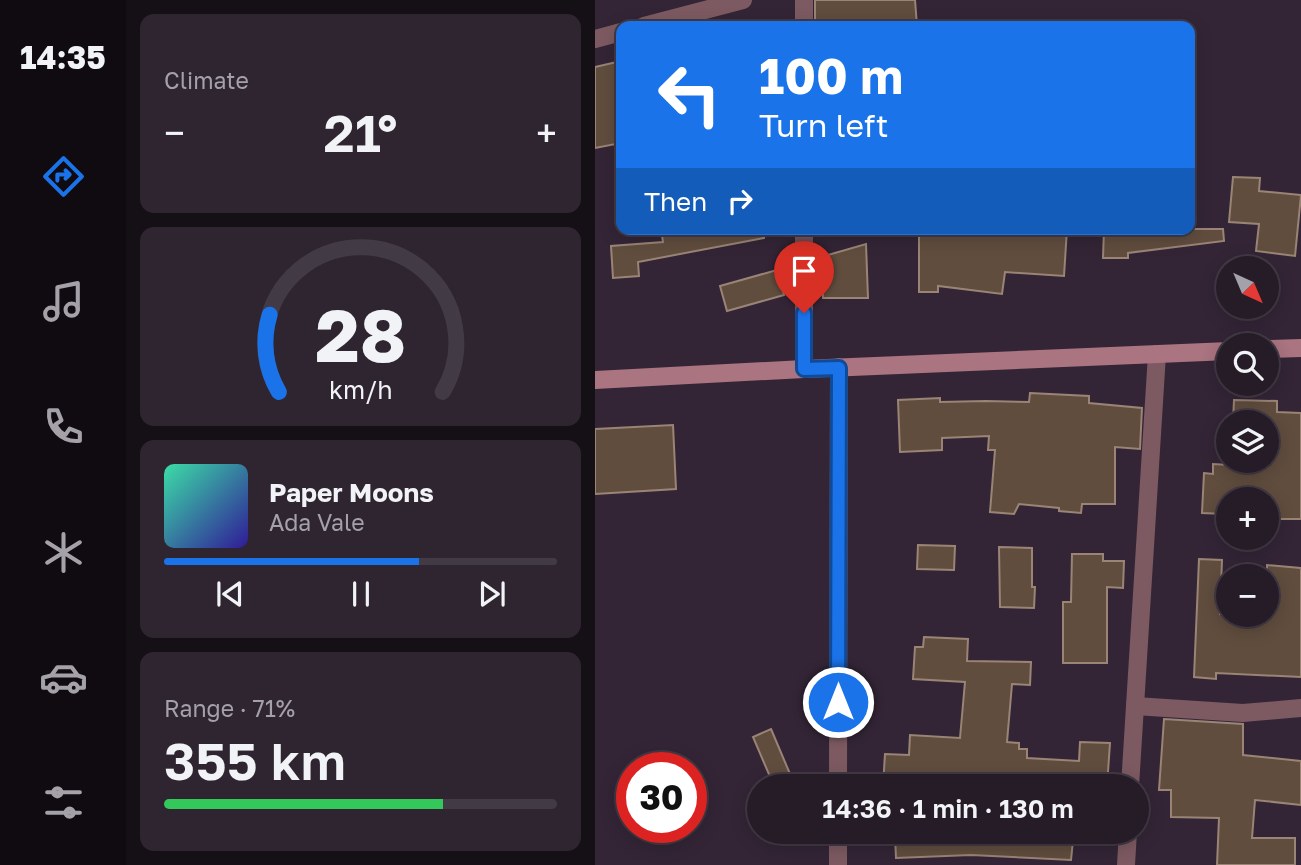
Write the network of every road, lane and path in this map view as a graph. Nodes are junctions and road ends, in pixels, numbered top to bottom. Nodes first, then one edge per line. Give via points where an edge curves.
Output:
1 (743, 0) edge
2 (804, 0) edge
3 (664, 21) edge
4 (804, 21) edge
5 (616, 33) edge
6 (595, 39) edge
7 (804, 235) edge
8 (1301, 348) edge
9 (1279, 349) edge
10 (1216, 352) edge
11 (1157, 354) junction
12 (839, 368) junction
13 (804, 369) junction
14 (595, 380) edge
15 (1135, 706) junction
16 (1301, 708) edge
17 (838, 774) edge
18 (1131, 774) edge
19 (838, 844) edge
20 (1127, 844) edge
21 (838, 865) edge
22 (1126, 865) edge

1 - 3 street
2 - 4 street
5 - 6 street
7 - 13 street
8 - 9 main road
10 - 11 main road
11 - 12 main road
11 - 15 street
12 - 13 main road
12 - 17 street
13 - 14 main road
15 - 16 street via 1243,713
15 - 18 street
19 - 21 street
20 - 22 street

